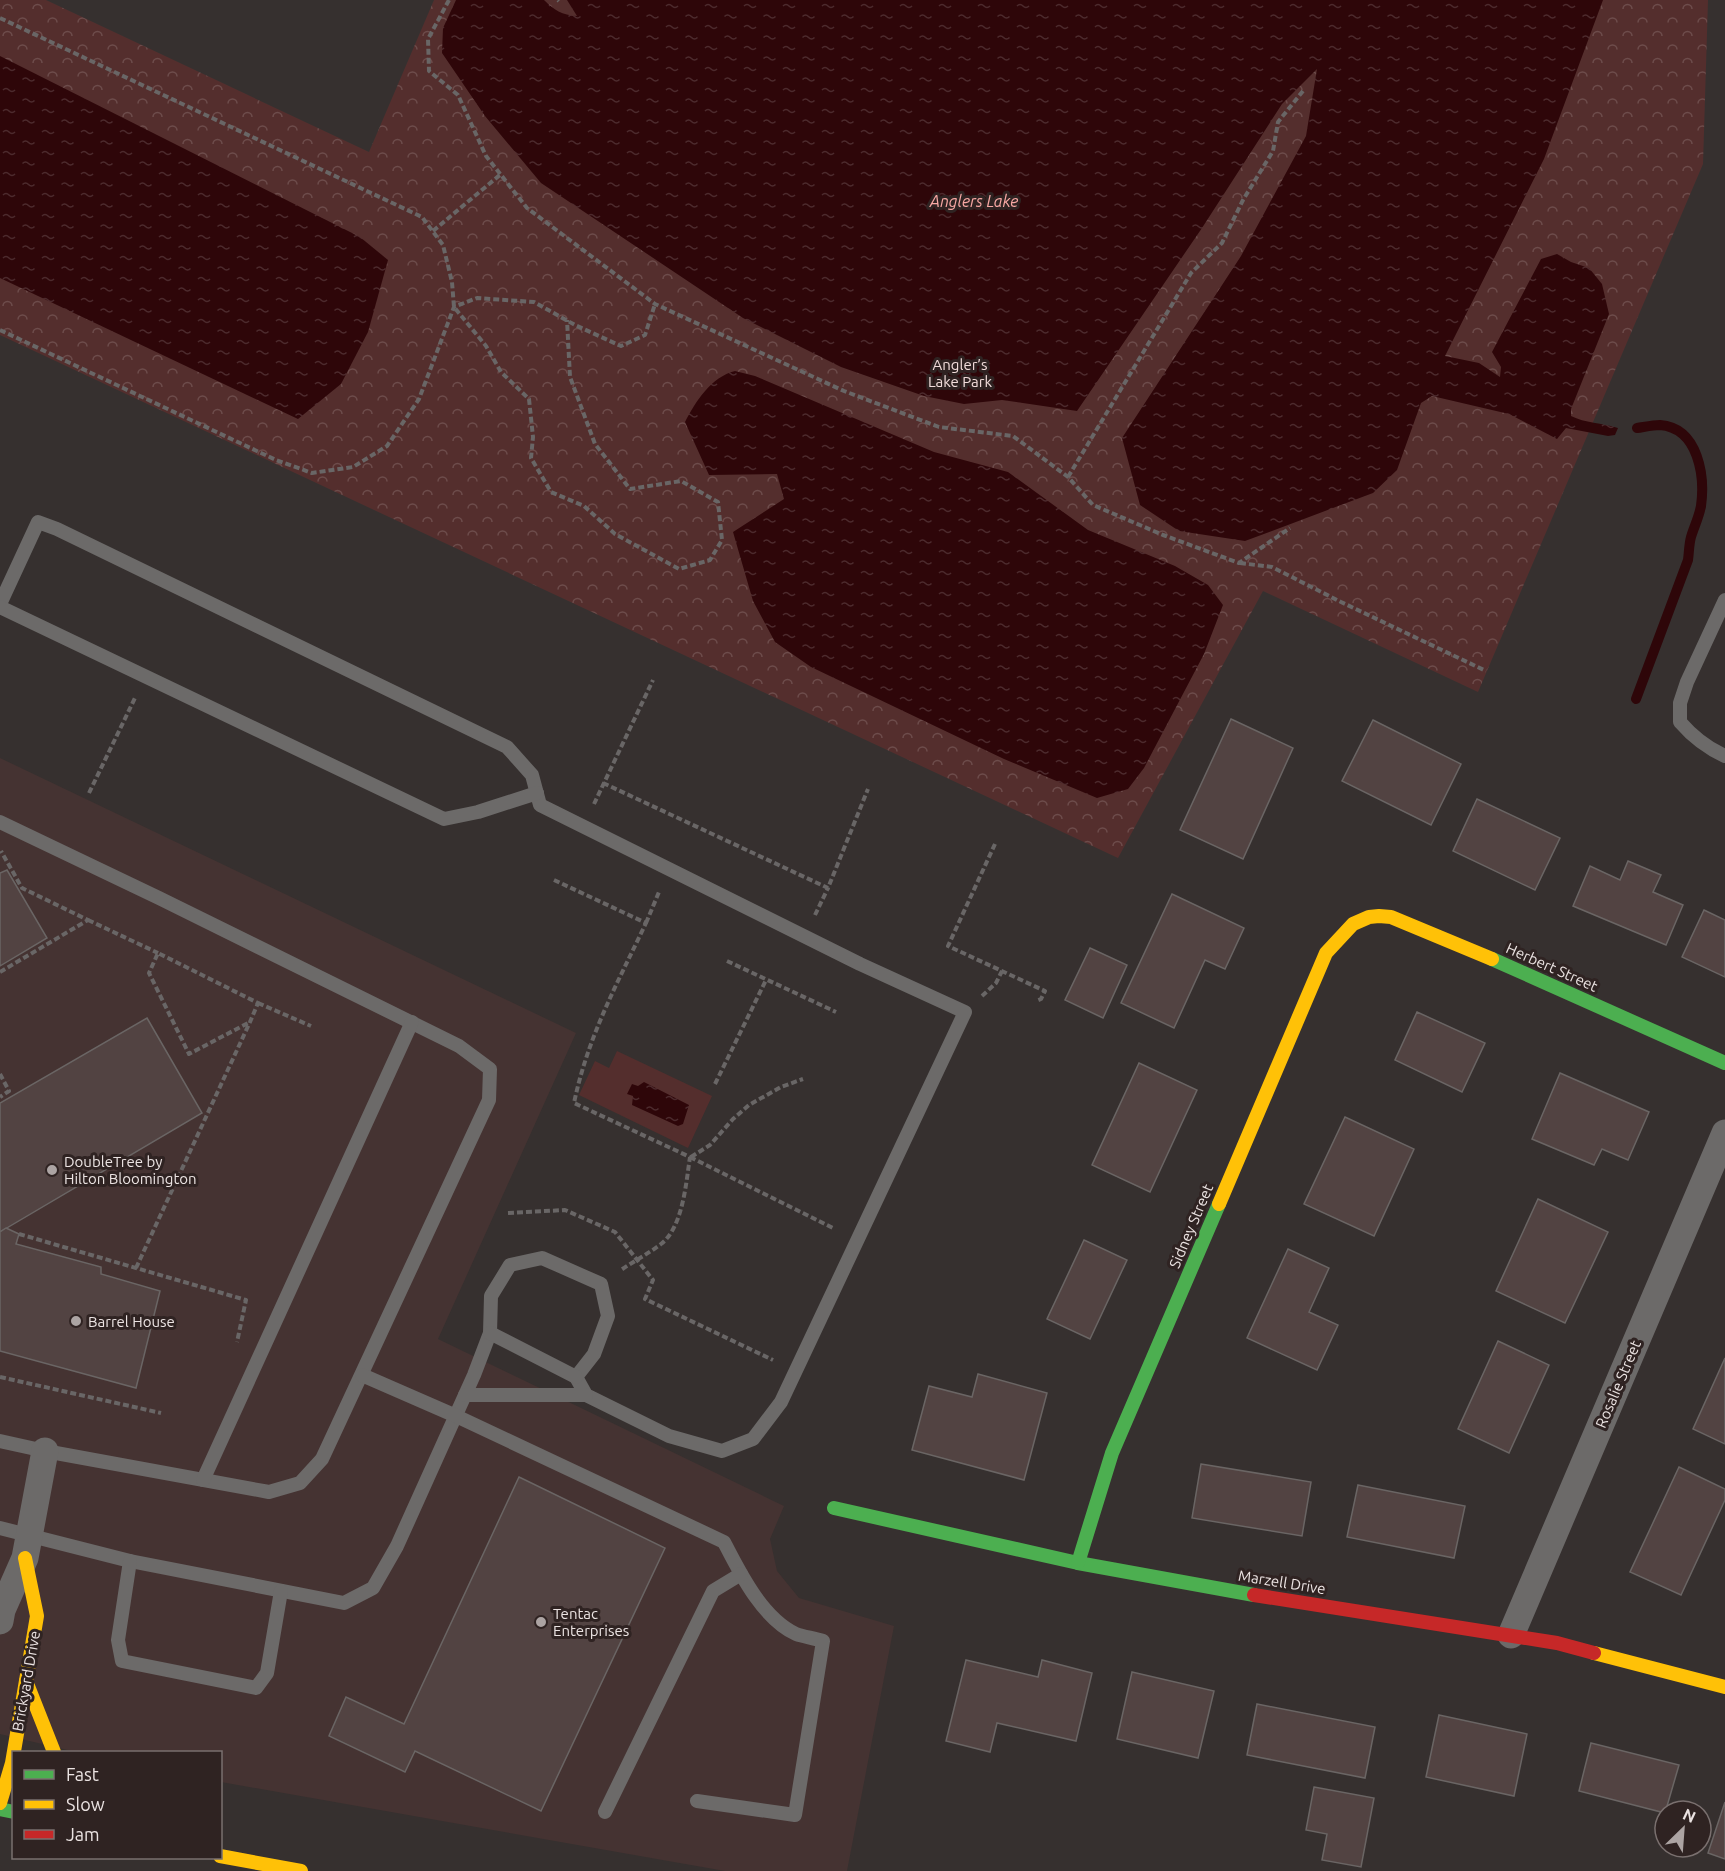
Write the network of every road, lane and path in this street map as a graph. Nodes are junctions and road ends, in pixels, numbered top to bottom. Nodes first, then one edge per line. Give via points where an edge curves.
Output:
1 (449, 0) edge
2 (0, 18) edge
3 (1303, 91) dead end
4 (501, 174) junction
5 (432, 231) junction
6 (655, 304) junction
7 (454, 307) junction
8 (567, 320) junction
9 (0, 330) edge
10 (1068, 477) junction
11 (1290, 528) dead end
12 (1239, 562) junction
13 (1725, 600) edge
14 (0, 606) edge
15 (1486, 671) dead end
16 (653, 680) dead end
17 (145, 702) dead end
18 (1725, 756) edge
19 (603, 783) junction
20 (868, 789) dead end
21 (89, 793) dead end
22 (537, 793) junction
23 (0, 822) edge
24 (584, 826) junction
25 (995, 844) dead end
26 (0, 849) edge
27 (554, 879) dead end
28 (659, 892) dead end
29 (1361, 918) joint
30 (88, 920) junction
31 (646, 922) junction
32 (158, 953) junction
33 (727, 961) dead end
34 (1002, 971) junction
35 (0, 972) edge
36 (766, 980) junction
37 (1036, 1001) dead end
38 (258, 1003) junction
39 (836, 1012) dead end
40 (965, 1012) junction
41 (250, 1022) junction
42 (411, 1022) junction
43 (311, 1026) dead end
44 (1725, 1063) edge
45 (0, 1074) edge
46 (803, 1078) dead end
47 (715, 1084) dead end
48 (0, 1097) edge
49 (1725, 1133) edge
50 (690, 1157) junction
51 (508, 1213) dead end
52 (19, 1234) dead end
53 (858, 1241) junction
54 (636, 1259) junction
55 (136, 1268) junction
56 (601, 1284) junction
57 (490, 1333) junction
58 (236, 1345) dead end
59 (795, 1371) junction
60 (362, 1375) junction
61 (0, 1377) edge
62 (576, 1377) junction
63 (465, 1395) junction
64 (586, 1395) junction
65 (161, 1413) dead end
66 (456, 1416) junction
67 (0, 1441) edge
68 (45, 1451) junction
69 (203, 1480) junction
70 (834, 1508) dead end
71 (0, 1528) edge
72 (27, 1547) junction
73 (130, 1561) junction
74 (1078, 1563) junction
75 (741, 1574) junction
76 (281, 1591) junction
77 (0, 1621) edge
78 (1511, 1635) junction
79 (26, 1681) junction
80 (1725, 1687) edge
81 (14, 1751) edge
82 (54, 1751) edge
83 (12, 1763) edge
84 (697, 1802) dead end
85 (0, 1803) edge
86 (605, 1812) dead end
87 (222, 1856) edge
88 (301, 1871) edge

1 - 4 path via 428,39 429,71 458,95 486,156
2 - 5 path via 422,217
3 - 10 path via 1278,122 1273,151 1222,243 1191,273
4 - 5 path
4 - 6 path via 527,207
5 - 7 path via 443,245
6 - 8 path via 645,334 621,346
6 - 10 path via 844,391 928,423 1013,436
7 - 8 path via 477,298 534,302
7 - 8 path via 486,346 501,372 529,399 531,458 551,492 584,506 615,534 679,568 710,560 723,540 718,502 681,481 630,489 595,444 570,377
7 - 9 path via 419,399 387,446 353,467 312,473 276,460
10 - 12 path via 1093,505
11 - 12 path
12 - 15 path via 1272,567
13 - 18 lane via 1680,703 1680,722 1692,736
14 - 22 lane via 444,819
14 - 22 lane via 38,522 507,747 531,776
16 - 19 path
17 - 21 path via 134,697
19 - 20 path via 828,888
19 - 24 path
22 - 24 lane via 540,805
23 - 42 lane
24 - 40 lane
25 - 34 path via 948,946
26 - 30 path via 22,888
27 - 31 path
28 - 31 path
29 - 44 main road, Herbert Street via 1391,917
29 - 74 main road, Sidney Street via 1349,924 1326,953 1112,1453
30 - 32 path
30 - 35 path
31 - 50 path via 596,1025 574,1103
32 - 38 path
32 - 41 path via 149,973 189,1054
33 - 36 path
34 - 37 path via 1045,991
34 - 40 path via 996,983
36 - 39 path
36 - 47 path
38 - 41 path
38 - 43 path
40 - 53 lane
41 - 55 path
42 - 60 lane via 459,1046 490,1069 489,1101
42 - 69 lane
45 - 48 path via 9,1091
46 - 50 path via 749,1105 710,1145
49 - 78 street, Rosalie Street
50 - 53 path
50 - 54 path via 682,1205 673,1229 662,1243
51 - 54 path via 565,1210 615,1232
52 - 55 path
53 - 59 lane
54 - 56 path
54 - 59 path via 653,1280 645,1299
55 - 58 path via 246,1300
56 - 57 lane via 542,1258 510,1265 491,1296
56 - 62 lane via 608,1316 594,1354
57 - 62 lane
57 - 63 lane
59 - 64 lane via 781,1402 753,1439 722,1451 669,1436
60 - 66 lane
60 - 69 lane via 322,1459 300,1483 269,1492
61 - 65 path
62 - 64 lane
63 - 64 lane
63 - 66 lane
66 - 75 lane via 724,1542
66 - 76 lane via 397,1546 373,1588 344,1603
67 - 68 lane
68 - 69 lane
68 - 72 street, Brickyard Drive
70 - 74 main road, Marzell Drive
71 - 72 lane
72 - 73 lane
72 - 77 street, Brickyard Drive
72 - 79 main road, Brickyard Drive via 37,1616
73 - 76 lane
73 - 76 lane via 118,1640 122,1661 256,1688 267,1673
74 - 78 main road, Marzell Drive
75 - 84 lane via 771,1615 795,1634 823,1641 795,1815
75 - 86 lane via 712,1591
78 - 80 main road, Marzell Drive via 1557,1643
79 - 81 main road, Brickyard Drive
79 - 82 main road
83 - 85 main road, Brickyard Drive
87 - 88 main road

